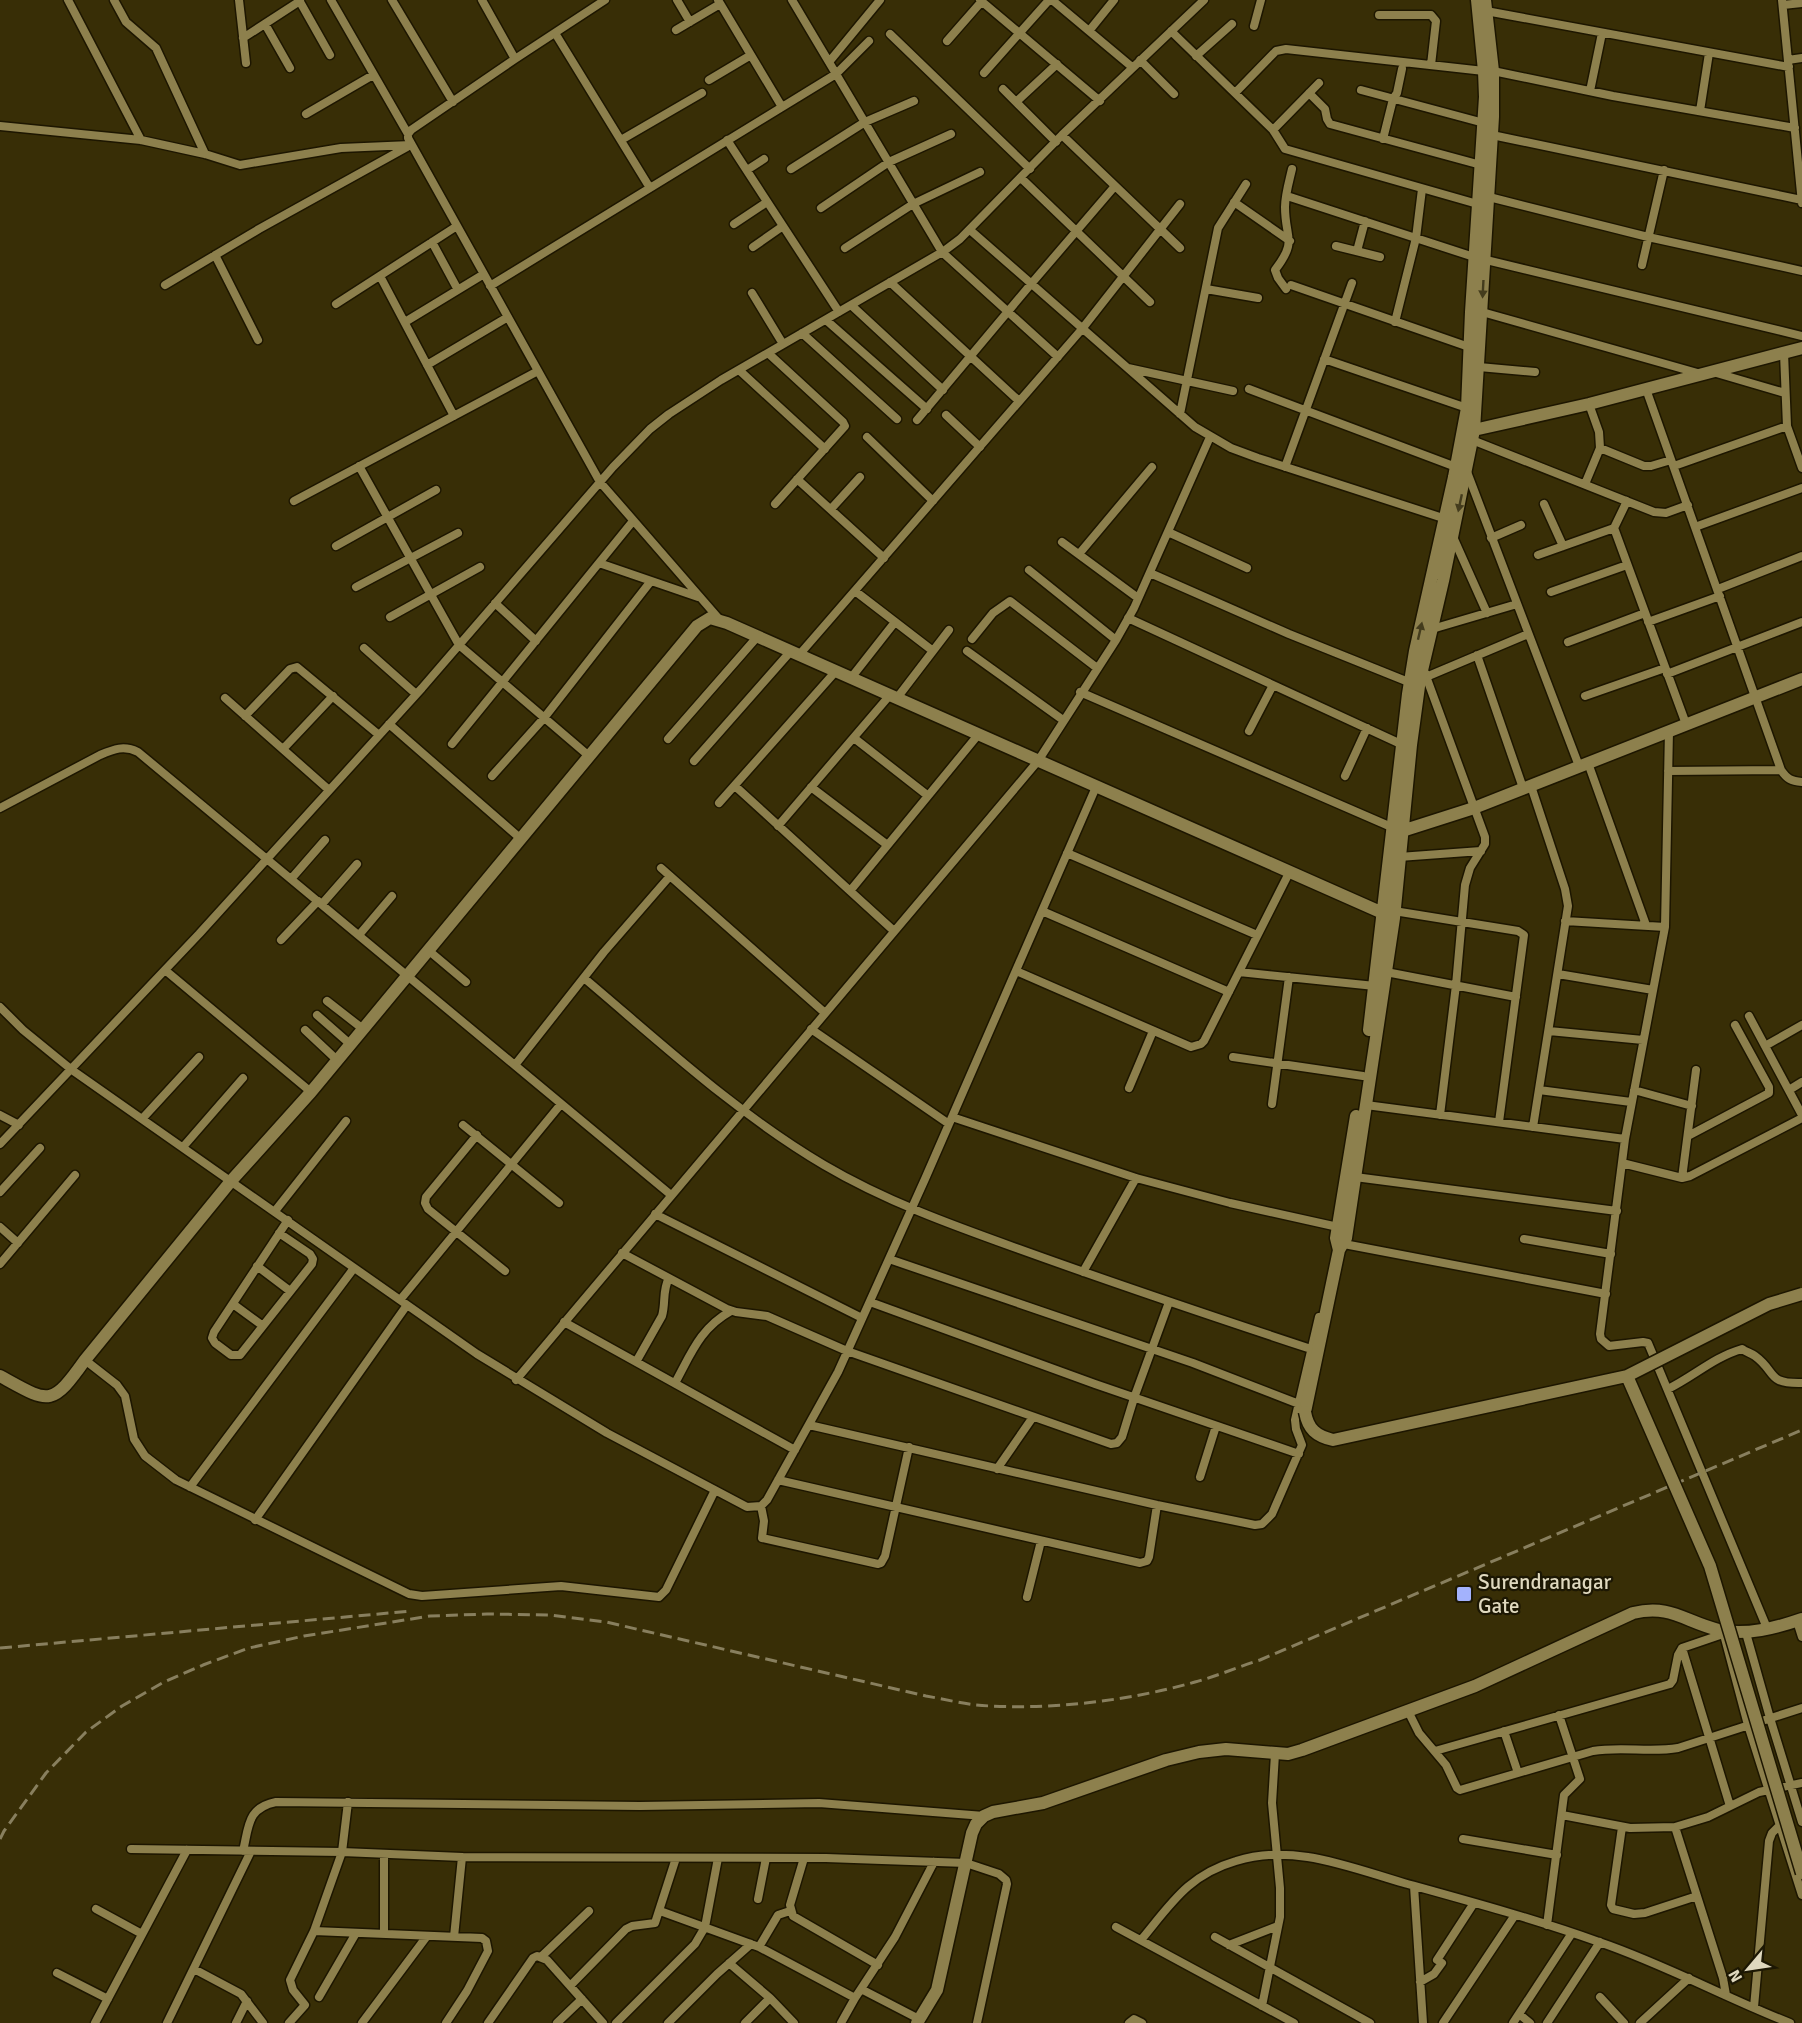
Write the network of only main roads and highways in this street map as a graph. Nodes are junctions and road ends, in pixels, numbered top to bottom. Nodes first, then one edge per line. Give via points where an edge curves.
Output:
1 (1477, 0) edge
2 (1486, 6) edge
3 (1489, 71) junction
4 (1485, 202) junction
5 (1480, 258) junction
6 (1802, 348) edge
7 (1470, 432) junction
8 (1461, 470) junction
9 (1802, 679) edge
10 (1397, 829) junction
11 (1391, 915) junction
12 (1340, 1246) junction
13 (1802, 1294) edge
14 (0, 1376) edge
15 (1627, 1376) junction
16 (1799, 1620) edge
17 (1802, 1874) edge
18 (918, 2021) edge

1 - 3 main road
2 - 3 main road
3 - 4 main road via 1492,135
3 - 4 main road via 1481,165
4 - 5 main road
5 -> 7 main road via 1479,367
5 - 7 main road via 1469,347
6 - 7 main road
7 - 8 main road
8 -> 10 main road via 1453,537 1432,629
10 -> 8 main road via 1415,651
9 - 10 main road via 1474,808
10 - 11 main road
10 - 11 main road via 1399,857
11 - 12 main road via 1355,1177
11 - 12 main road via 1375,986 1338,1227
11 - 14 main road via 710,618 697,626 311,1092 231,1181 66,1387 47,1397 35,1395
12 - 15 main road, bridge via 1302,1408 1312,1431 1321,1437 1333,1440
13 - 15 main road, bridge via 1768,1304
15 - 17 main road, bridge via 1710,1566
16 - 18 main road via 1746,1633 1723,1632 1666,1611 1633,1612 1475,1686 1302,1750 1288,1754 1245,1749 1199,1752 1043,1803 984,1816 976,1824 937,1990

